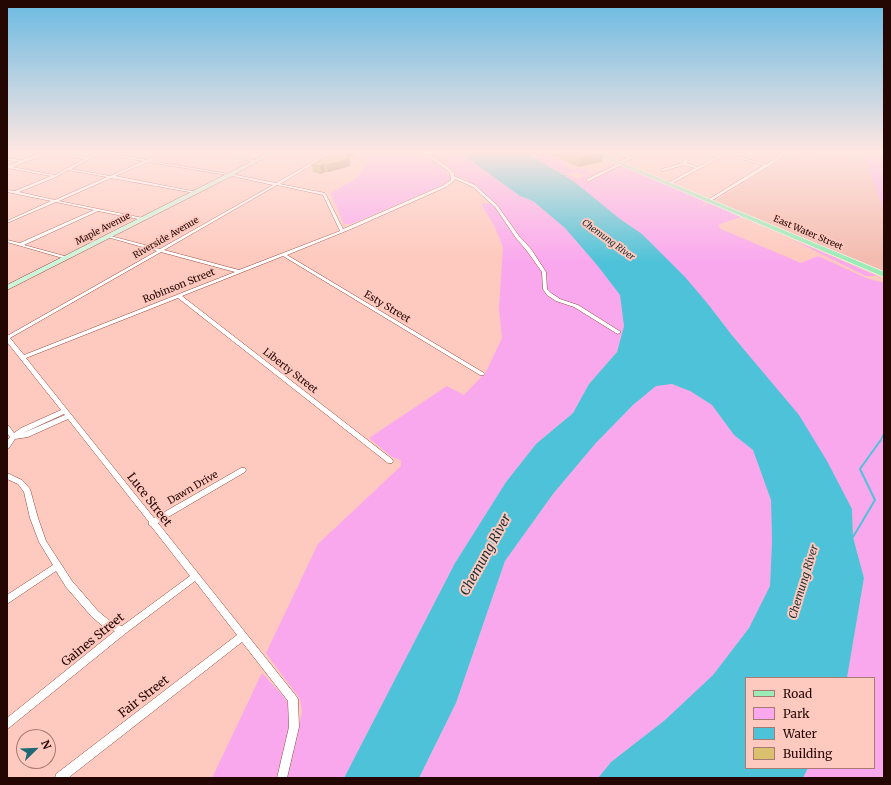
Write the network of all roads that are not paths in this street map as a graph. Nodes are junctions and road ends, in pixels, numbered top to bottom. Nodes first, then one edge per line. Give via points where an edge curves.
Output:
1 (25, 189) edge
2 (83, 189) edge
3 (176, 189) edge
4 (202, 189) edge
5 (269, 189) edge
6 (299, 189) edge
7 (439, 189) edge
8 (477, 189) edge
9 (679, 189) edge
10 (729, 189) edge
11 (7, 191) edge
12 (195, 192) junction
13 (14, 193) junction
14 (7, 195) edge
15 (54, 201) junction
16 (708, 201) junction
17 (97, 210) junction
18 (143, 219) junction
19 (7, 222) edge
20 (342, 231) junction
21 (108, 236) junction
22 (7, 241) edge
23 (20, 244) junction
24 (160, 250) junction
25 (283, 254) junction
26 (66, 258) junction
27 (240, 272) junction
28 (884, 275) edge
29 (7, 288) edge
30 (179, 296) junction
31 (618, 332) dead end
32 (7, 338) edge
33 (22, 358) junction
34 (482, 374) dead end
35 (67, 413) junction
36 (7, 428) edge
37 (13, 437) junction
38 (7, 446) edge
39 (390, 461) dead end
40 (243, 470) dead end
41 (7, 476) edge
42 (152, 523) junction
43 (57, 566) junction
44 (196, 576) junction
45 (7, 600) edge
46 (123, 630) junction
47 (243, 636) junction
48 (7, 724) edge
49 (60, 778) edge
50 (282, 778) edge

1 - 13 street
2 - 15 street
3 - 12 street
4 - 12 main road, Maple Avenue
5 - 24 street, Riverside Avenue
6 - 20 street via 324,194
7 - 20 street, Robinson Street
8 - 31 street via 496,206 529,250 544,272 549,294 576,306
9 - 16 main road, East Water Street
10 - 16 street
11 - 13 street
12 - 18 main road, Maple Avenue
13 - 14 street
13 - 15 street
15 - 17 street
15 - 19 street
16 - 28 main road, East Water Street
17 - 18 street
17 - 23 street
18 - 21 main road, Maple Avenue
20 - 25 street, Robinson Street
21 - 24 street
21 - 26 main road, Maple Avenue
22 - 23 street
23 - 26 street
24 - 27 street
24 - 32 street, Riverside Avenue
25 - 27 street, Robinson Street
25 - 34 street, Esty Street
26 - 29 main road, Maple Avenue
27 - 30 street, Robinson Street
30 - 33 street, Robinson Street
30 - 39 street, Liberty Street
32 - 33 street, Luce Street
33 - 35 street, Luce Street
35 - 37 street via 26,435
35 - 42 street, Luce Street
36 - 37 street
37 - 38 street
40 - 42 street, Dawn Drive
41 - 43 street via 20,482 27,491 43,542
42 - 44 street, Luce Street
43 - 45 street
43 - 46 street via 95,614 108,625
44 - 46 street, Gaines Street
44 - 47 street, Luce Street
46 - 48 street, Gaines Street
47 - 49 street, Fair Street
47 - 50 street, Luce Street via 293,699 294,727

